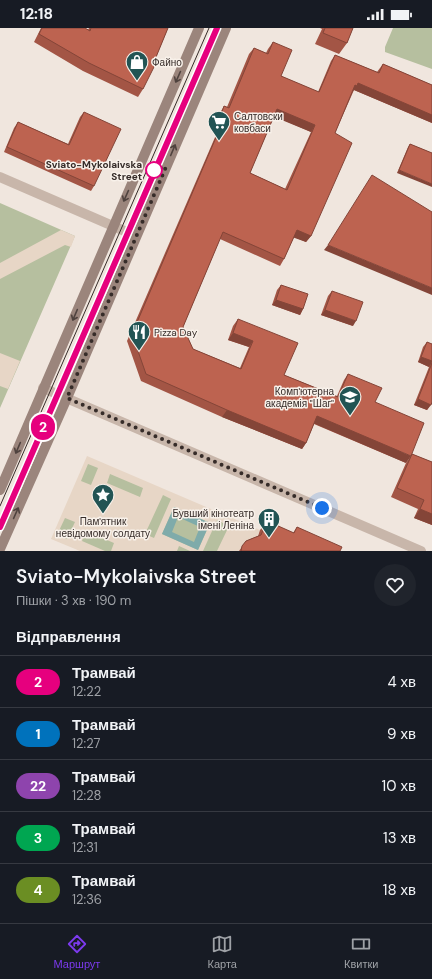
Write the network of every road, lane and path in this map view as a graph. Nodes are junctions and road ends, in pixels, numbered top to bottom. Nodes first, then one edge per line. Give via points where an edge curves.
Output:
1 (199, 28) edge
2 (226, 28) edge
3 (0, 176) edge
4 (113, 226) junction
5 (136, 236) junction
6 (43, 388) junction
7 (67, 398) junction
8 (0, 490) edge
9 (0, 548) edge
10 (421, 551) edge

1 -> 4 main road
5 -> 2 main road
3 - 4 street
4 - 5 street
4 -> 6 main road
5 - 7 main road
6 - 7 street
6 -> 8 main road
9 -> 7 main road
7 - 10 street

